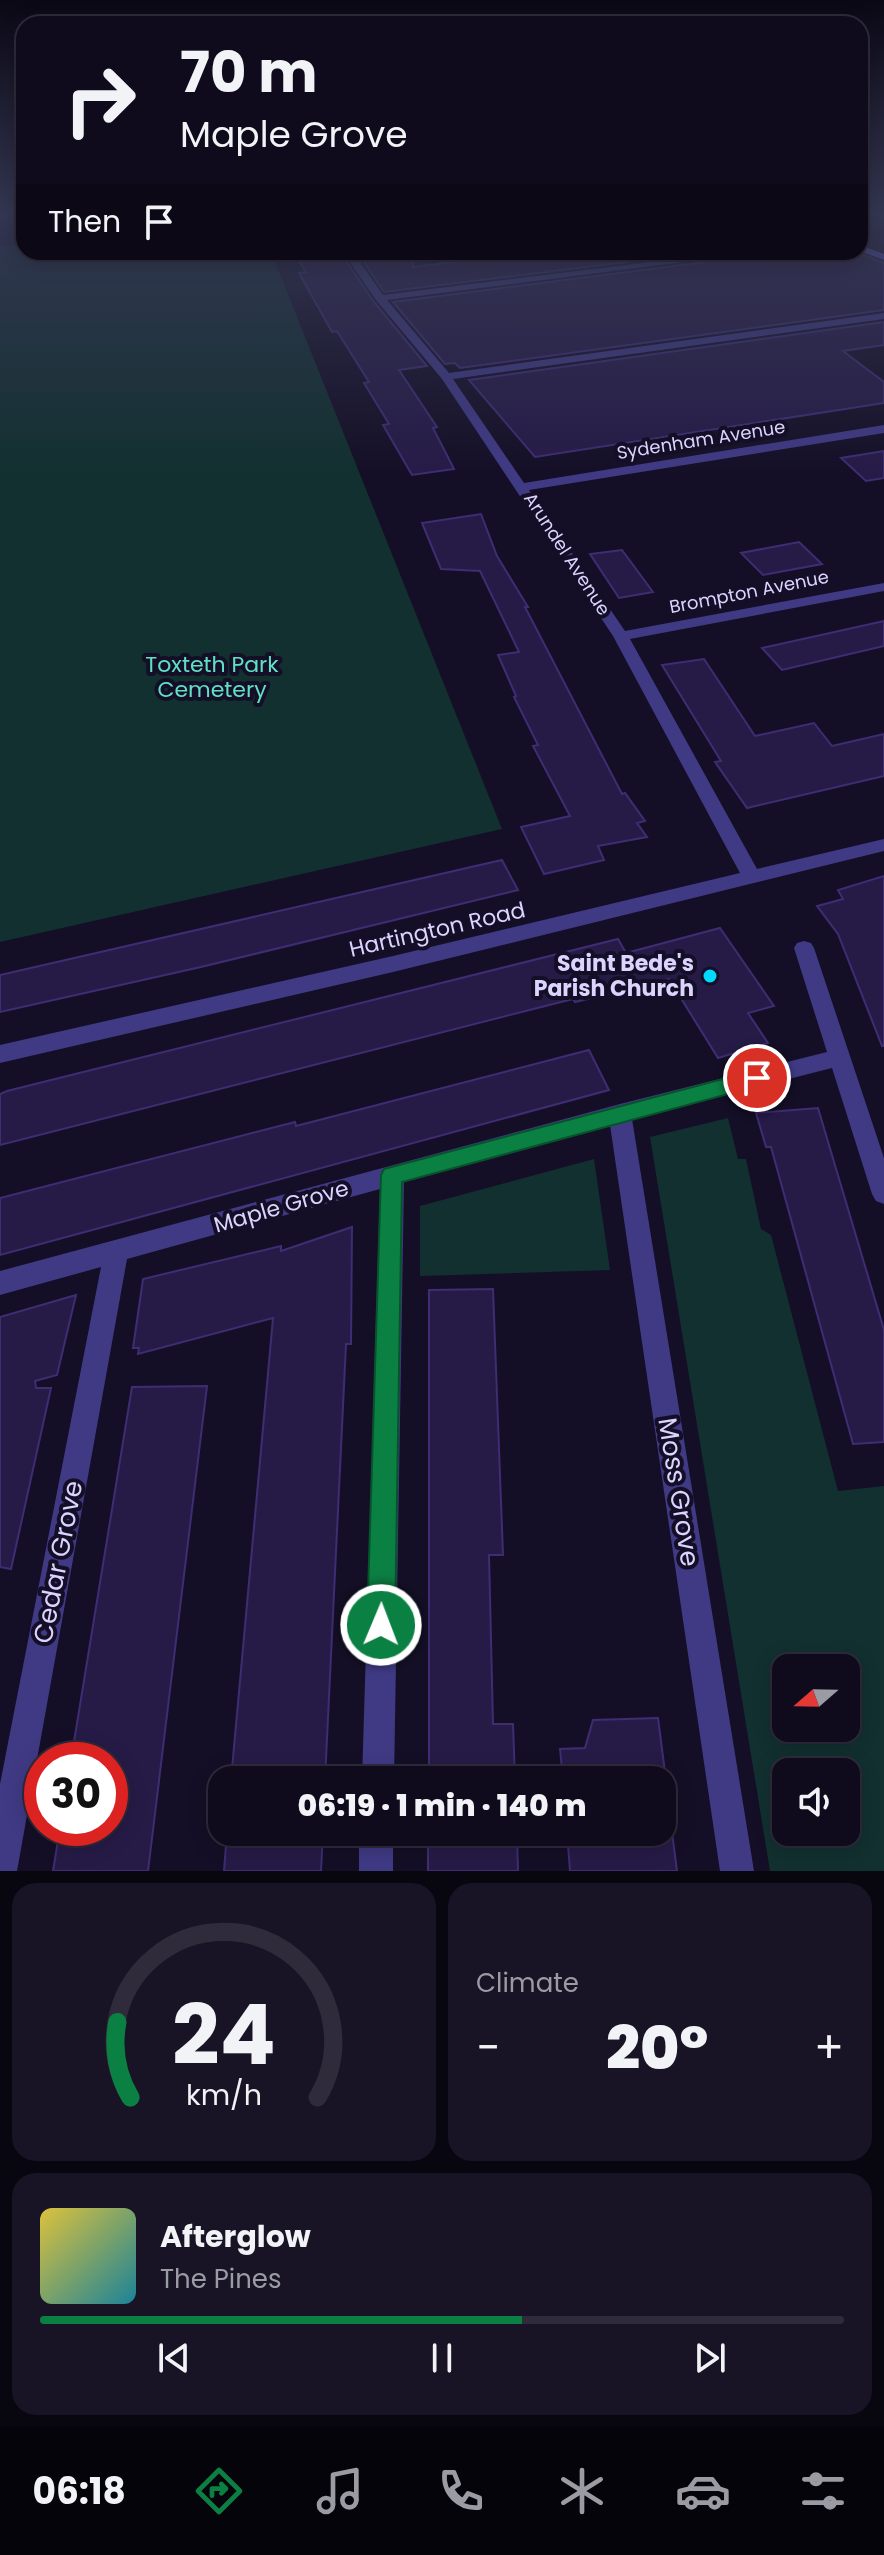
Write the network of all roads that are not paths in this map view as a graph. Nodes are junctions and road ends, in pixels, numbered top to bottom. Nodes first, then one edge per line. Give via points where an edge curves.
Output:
1 (382, 300) edge
2 (884, 316) edge
3 (446, 377) junction
4 (884, 429) edge
5 (523, 487) junction
6 (884, 587) edge
7 (621, 636) junction
8 (884, 845) edge
9 (752, 877) junction
10 (804, 948) dead end
11 (0, 1054) edge
12 (840, 1057) junction
13 (620, 1113) junction
14 (392, 1175) junction
15 (884, 1194) edge
16 (116, 1253) junction
17 (0, 1283) edge
18 (378, 1766) edge
19 (376, 1846) edge
20 (0, 1871) edge
21 (376, 1871) edge
22 (737, 1871) edge

1 - 3 street, Arundel Avenue
2 - 3 street
3 - 5 street, Arundel Avenue
4 - 5 street, Sydenham Avenue
5 - 7 street, Arundel Avenue
6 - 7 street, Brompton Avenue
7 - 9 street, Arundel Avenue
8 - 9 street, Hartington Road
9 - 11 street, Hartington Road
10 - 12 street
12 - 13 street, Maple Grove
12 - 15 street
13 - 14 street, Maple Grove
13 - 22 street, Moss Grove
14 - 16 street, Maple Grove
14 - 18 street
16 - 17 street, Maple Grove
16 - 20 street, Cedar Grove
19 - 21 street

